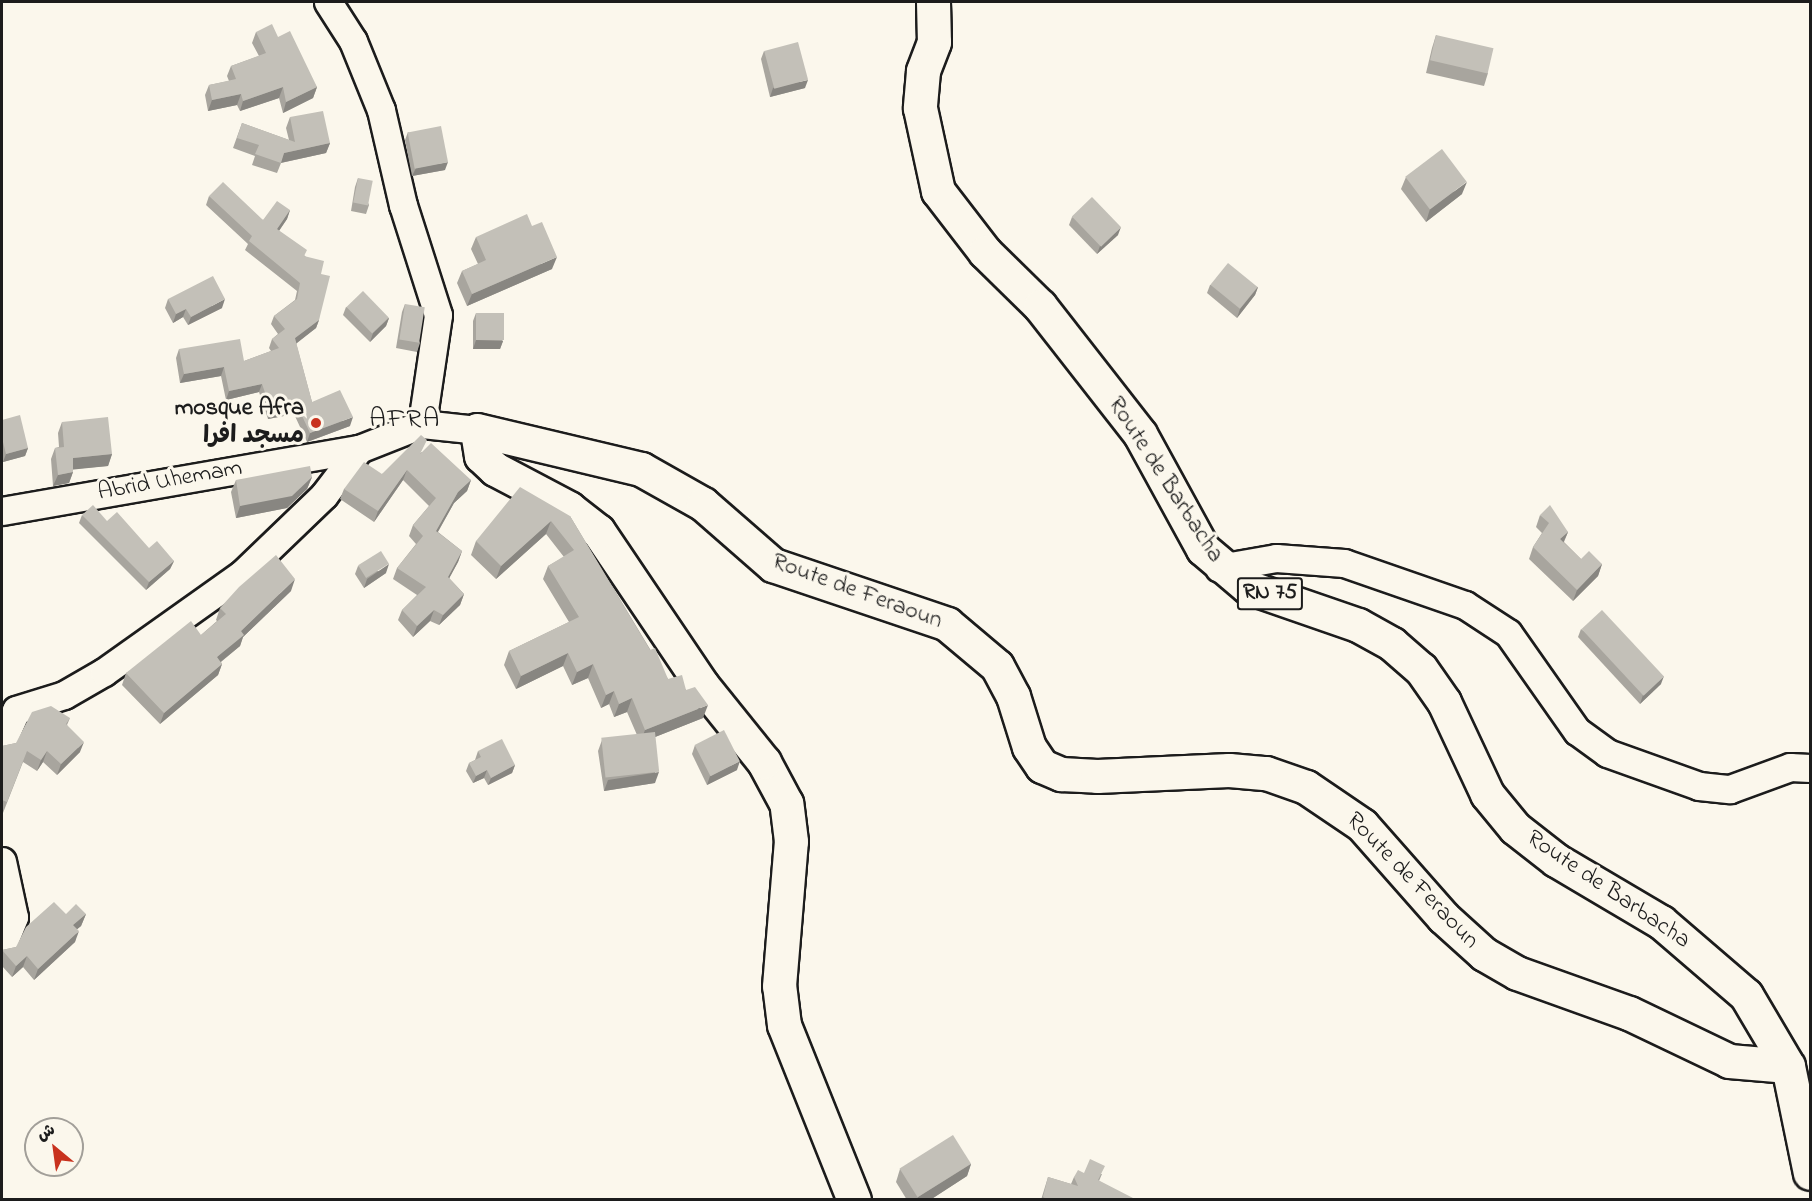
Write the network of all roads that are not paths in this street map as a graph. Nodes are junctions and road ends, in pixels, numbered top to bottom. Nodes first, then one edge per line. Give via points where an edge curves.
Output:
1 (328, 2) edge
2 (933, 2) edge
3 (422, 424) junction
4 (477, 430) junction
5 (359, 449) junction
6 (4, 503) edge
7 (1219, 568) junction
8 (2, 742) edge
9 (1810, 768) edge
10 (2, 861) edge
11 (2, 946) edge
12 (1788, 1066) junction
13 (1810, 1173) edge
14 (854, 1200) edge

1 - 3 street via 353,41 381,111 403,205 438,315
2 - 7 main road, Route de Barbacha / RN 75 via 934,42 923,71 920,108 938,191 1126,416
3 - 4 street, Abrid Uhemam
3 - 5 street, Abrid Uhemam
4 - 12 main road, Route de Feraoun via 641,469 703,504 773,565 947,624 997,666 1013,696 1029,747 1042,766 1061,774 1096,776 1229,770 1266,773 1306,787 1362,825 1443,917 1484,954 1518,974 1638,1017 1729,1061
4 - 14 main road via 481,456 495,469 569,508 598,531 702,685 764,762 786,803 791,841 779,986 784,1025
5 - 6 street, Abrid Uhemam
5 - 8 street via 324,495 242,574 104,672 64,695 16,710
7 - 9 street via 1276,558 1344,563 1466,605 1508,633 1577,731 1607,753 1699,786 1730,789 1790,767
7 - 12 main road, Route de Barbacha / RN 75 via 1248,587 1358,625 1421,669 1444,702 1487,794 1515,828 1556,860 1661,922 1705,956 1746,995
10 - 11 street via 14,918
12 - 13 main road, Route de Barbacha / RN 75

